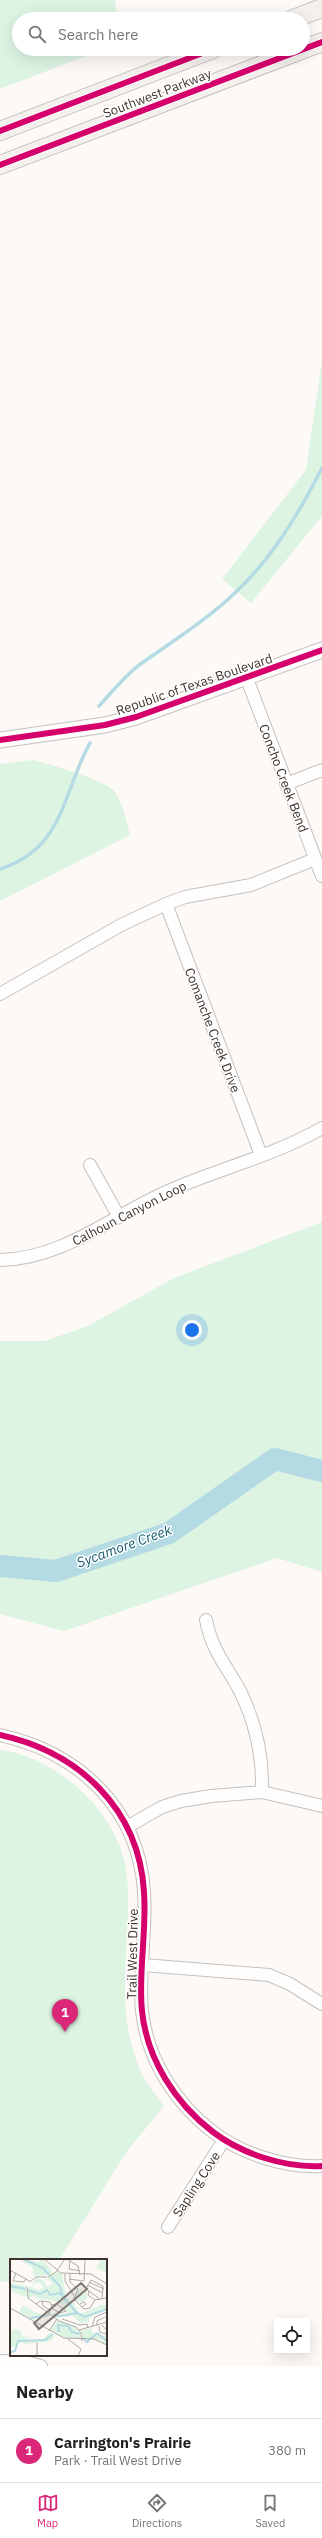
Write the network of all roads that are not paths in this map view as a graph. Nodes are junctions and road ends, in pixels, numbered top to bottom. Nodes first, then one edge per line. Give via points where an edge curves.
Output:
1 (322, 8) edge
2 (310, 13) edge
3 (322, 42) edge
4 (310, 47) edge
5 (195, 56) edge
6 (285, 56) edge
7 (0, 131) edge
8 (0, 164) edge
9 (322, 650) edge
10 (247, 679) junction
11 (0, 740) edge
12 (322, 770) edge
13 (286, 784) junction
14 (315, 860) junction
15 (322, 876) edge
16 (166, 904) junction
17 (0, 994) edge
18 (322, 1128) edge
19 (261, 1155) junction
20 (90, 1165) dead end
21 (119, 1217) junction
22 (0, 1260) edge
23 (206, 1620) dead end
24 (0, 1735) edge
25 (262, 1792) junction
26 (322, 1806) edge
27 (127, 1827) junction
28 (143, 1965) junction
29 (322, 2004) edge
30 (224, 2140) junction
31 (322, 2166) edge
32 (168, 2227) dead end
33 (0, 2361) edge
34 (41, 2366) edge

1 - 2 main road
3 - 4 main road, Southwest Parkway
5 - 7 main road, Southwest Parkway
6 - 8 main road, Southwest Parkway
9 - 10 street, Republic of Texas Boulevard
10 - 11 street, Republic of Texas Boulevard via 130,719
10 - 13 street, Concho Creek Bend
12 - 13 street
13 - 14 street, Concho Creek Bend
14 - 15 street, Concho Creek Bend
14 - 16 street via 251,885 185,897
16 - 17 street via 121,925
16 - 19 street, Comanche Creek Drive
18 - 19 street, Calhoun Canyon Loop via 288,1146
19 - 21 street, Calhoun Canyon Loop via 171,1190
20 - 21 street
21 - 22 street, Calhoun Canyon Loop via 56,1249 18,1259
23 - 25 street via 215,1653 240,1692 252,1718 260,1754
24 - 27 street, Trail West Drive via 34,1744 64,1758 99,1788
25 - 26 street
25 - 27 street via 181,1801 162,1807
27 - 28 street, Trail West Drive via 139,1857 143,1881
28 - 29 street via 269,1975 290,1984
28 - 30 street, Trail West Drive via 142,2011 156,2061 165,2080 185,2107
30 - 31 street, Trail West Drive via 250,2153 273,2160 297,2165
30 - 32 street, Sapling Cove
33 - 34 street via 25,2362

